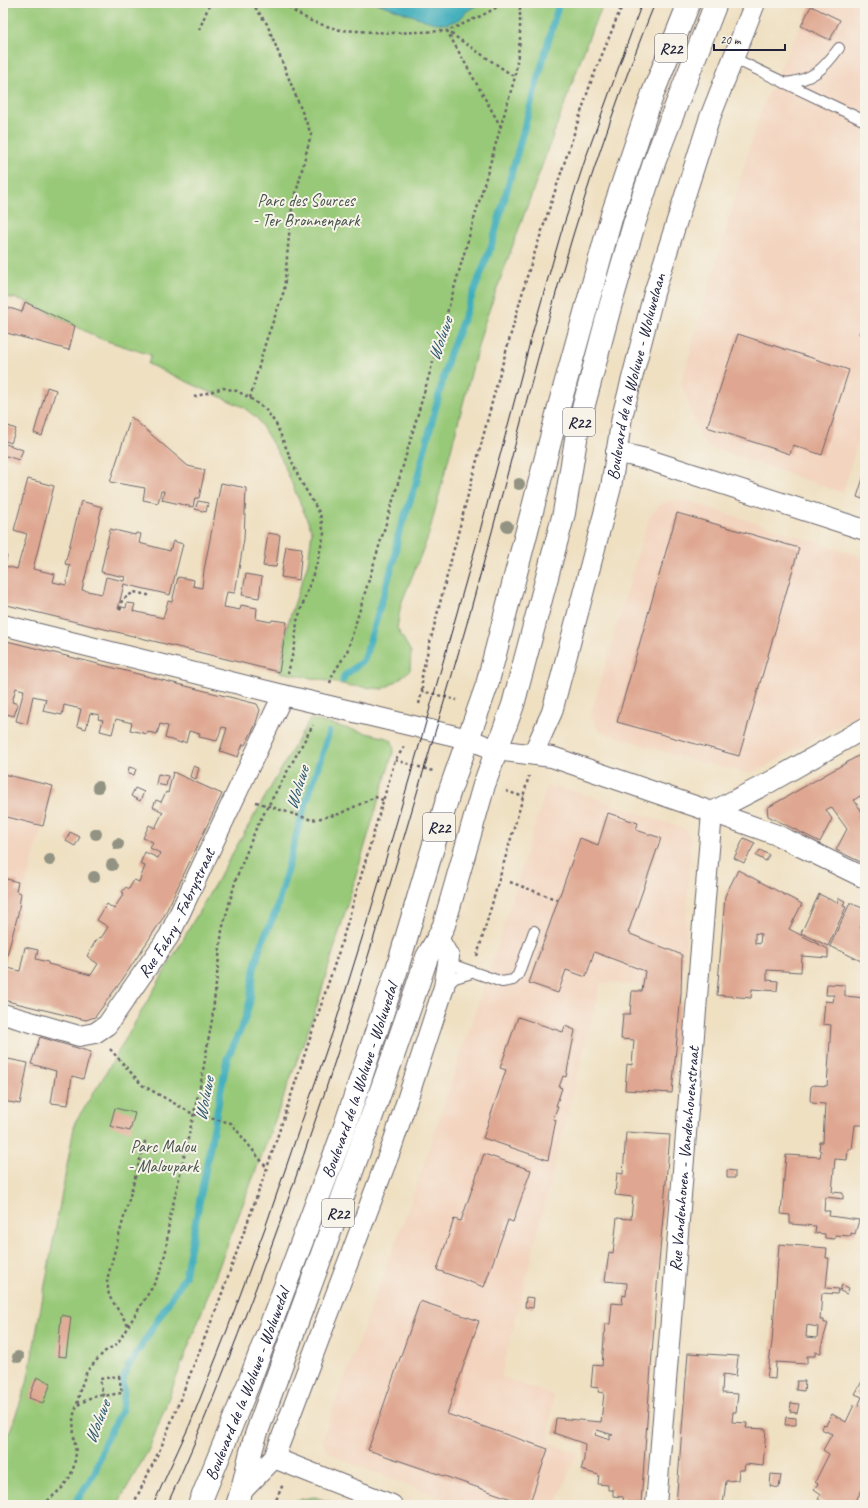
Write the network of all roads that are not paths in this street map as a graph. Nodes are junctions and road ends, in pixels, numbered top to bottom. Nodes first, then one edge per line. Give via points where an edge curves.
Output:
1 (689, 3) edge
2 (716, 3) edge
3 (755, 3) edge
4 (839, 48) dead end
5 (732, 58) junction
6 (785, 83) junction
7 (865, 120) edge
8 (616, 452) junction
9 (865, 530) edge
10 (3, 625) edge
11 (283, 695) junction
12 (865, 728) edge
13 (468, 739) junction
14 (496, 750) junction
15 (533, 754) junction
16 (712, 812) junction
17 (865, 878) edge
18 (534, 931) dead end
19 (438, 938) junction
20 (450, 957) junction
21 (472, 973) junction
22 (444, 987) junction
23 (3, 1014) edge
24 (274, 1458) junction
25 (240, 1498) edge
26 (200, 1505) edge
27 (392, 1505) edge
28 (656, 1505) edge

1 - 13 highway, R22 via 653,93 612,215 560,402 487,685
2 - 14 highway, R22 via 655,160 634,224 578,427 562,521 513,705
3 - 5 street, Boulevard de la Woluwe - Woluwelaan
4 - 6 lane via 810,77 798,82
5 - 6 lane
5 - 8 street, Boulevard de la Woluwe - Woluwelaan via 709,120 654,293 625,402
6 - 7 lane
8 - 9 street via 646,459
8 - 15 street, Boulevard de la Woluwe - Woluwelaan via 611,487 552,712
10 - 11 street
11 - 13 street
11 - 23 street, Rue Fabry - Fabrystraat via 169,936 107,1025 95,1033 79,1036
12 - 16 street
13 - 14 street
13 - 26 highway, Boulevard de la Woluwe - Woluwedal / R22 via 450,790 398,969 343,1132
14 - 15 street
14 - 19 highway, Boulevard de la Woluwe - Woluwedal / R22
15 - 16 street via 552,757
16 - 17 street via 777,836
16 - 28 street, Rue Vandenhoven - Vandenhovenstraat
18 - 21 lane via 518,975 513,980 502,982
19 - 20 street
19 - 25 highway, Boulevard de la Woluwe - Woluwedal / R22 via 427,957 354,1170 256,1435
20 - 21 lane via 456,966
20 - 22 street, Boulevard de la Woluwe - Woluwedal
21 - 22 lane via 455,978
22 - 24 street, Boulevard de la Woluwe - Woluwedal via 392,1146
24 - 25 street, Boulevard de la Woluwe - Woluwedal
24 - 27 street

